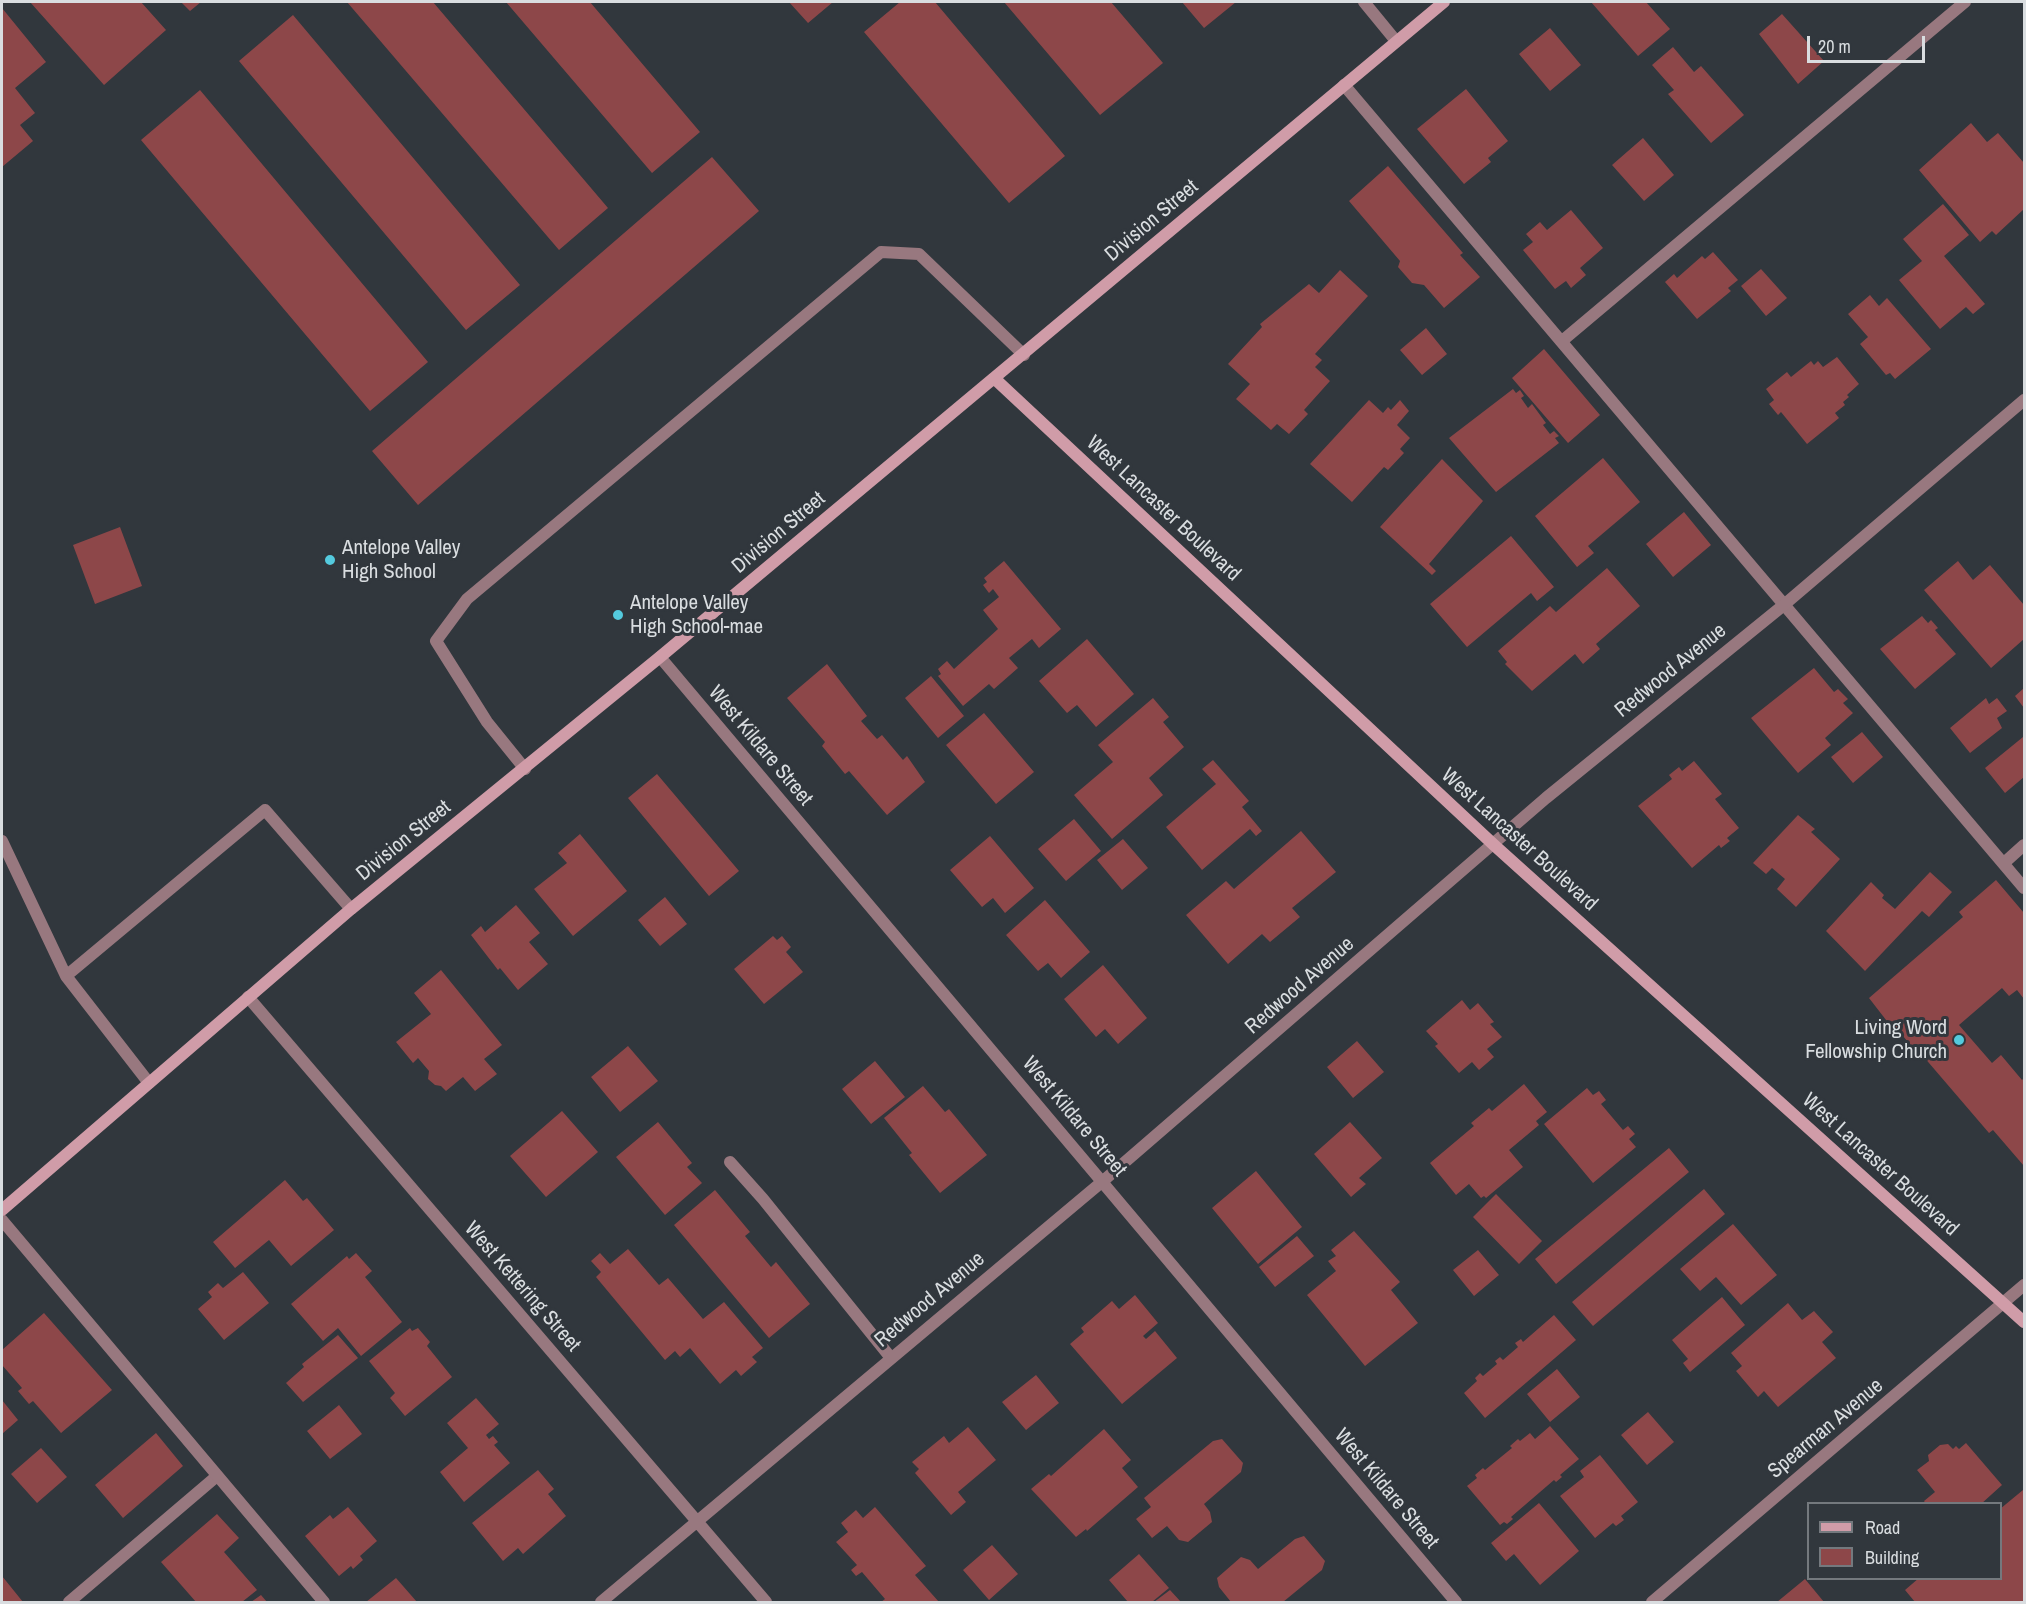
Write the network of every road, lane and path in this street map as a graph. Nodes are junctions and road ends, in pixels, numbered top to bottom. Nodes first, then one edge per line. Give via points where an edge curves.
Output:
1 (1364, 2) edge
2 (1444, 2) edge
3 (1965, 2) edge
4 (1396, 41) junction
5 (1344, 85) junction
6 (1562, 341) junction
7 (1024, 355) junction
8 (995, 379) junction
9 (2025, 400) edge
10 (1785, 604) junction
11 (660, 657) junction
12 (525, 769) junction
13 (2, 841) edge
14 (1494, 844) junction
15 (2025, 845) edge
16 (2004, 863) junction
17 (2025, 888) edge
18 (351, 909) junction
19 (66, 976) junction
20 (248, 998) junction
21 (149, 1083) junction
22 (730, 1162) dead end
23 (1103, 1181) junction
24 (2, 1210) edge
25 (2, 1220) edge
26 (2025, 1285) edge
27 (2004, 1303) junction
28 (2025, 1322) edge
29 (891, 1358) junction
30 (217, 1476) junction
31 (697, 1521) junction
32 (69, 1602) edge
33 (324, 1602) edge
34 (601, 1602) edge
35 (766, 1602) edge
36 (1456, 1602) edge
37 (1652, 1602) edge

1 - 4 street
2 - 4 main road, Division Street
3 - 6 street
4 - 5 main road, Division Street
5 - 6 street
5 - 7 main road, Division Street
6 - 10 street
7 - 8 main road, Division Street
7 - 12 street via 919,254 881,252 466,599 436,641 487,722
8 - 11 main road, Division Street
8 - 14 main road, West Lancaster Boulevard
9 - 10 street, Redwood Avenue
10 - 14 street, Redwood Avenue
10 - 16 street
11 - 12 main road, Division Street
11 - 23 street, West Kildare Street
12 - 18 main road, Division Street
13 - 19 street
14 - 23 street, Redwood Avenue
14 - 27 main road, West Lancaster Boulevard
15 - 16 street
16 - 17 street
18 - 19 street via 265,810
18 - 20 main road, Division Street
19 - 21 street
20 - 21 main road, Division Street
20 - 31 street, West Kettering Street
21 - 24 main road, Division Street
22 - 29 street
23 - 29 street, Redwood Avenue
23 - 36 street, West Kildare Street
25 - 30 street
26 - 27 street, Spearman Avenue
27 - 28 main road, West Lancaster Boulevard
27 - 37 street, Spearman Avenue
29 - 31 street, Redwood Avenue
30 - 32 street
30 - 33 street
31 - 34 street, Redwood Avenue
31 - 35 street, West Kettering Street

